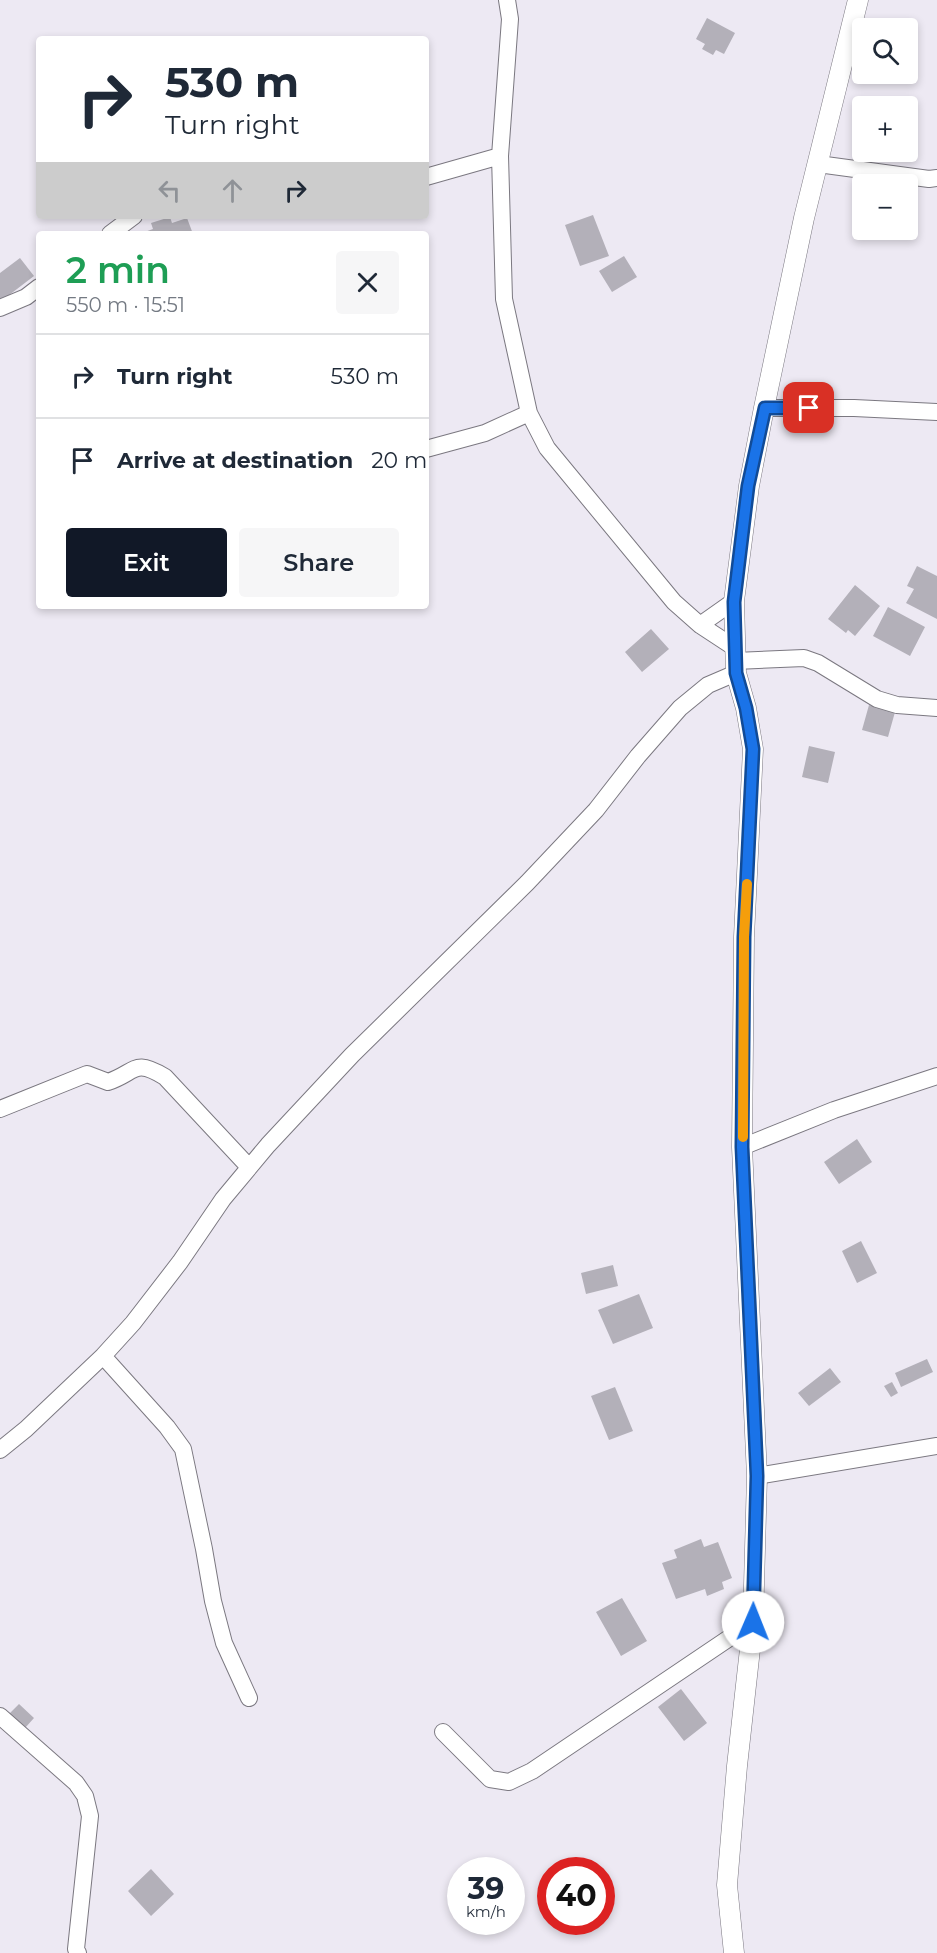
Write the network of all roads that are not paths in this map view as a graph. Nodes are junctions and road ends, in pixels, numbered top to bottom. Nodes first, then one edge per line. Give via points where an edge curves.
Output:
1 (507, 0) edge
2 (858, 0) edge
3 (500, 156) junction
4 (818, 164) junction
5 (429, 176) edge
6 (937, 178) edge
7 (130, 219) edge
8 (114, 231) edge
9 (36, 289) edge
10 (0, 308) edge
11 (765, 408) junction
12 (937, 412) edge
13 (529, 413) junction
14 (429, 448) edge
15 (734, 602) junction
16 (700, 625) junction
17 (735, 660) junction
18 (937, 708) edge
19 (937, 1076) edge
20 (0, 1109) edge
21 (742, 1147) junction
22 (249, 1167) junction
23 (103, 1356) junction
24 (937, 1446) edge
25 (0, 1450) edge
26 (757, 1476) junction
27 (753, 1622) junction
28 (249, 1698) dead end
29 (0, 1716) edge
30 (443, 1732) dead end
31 (78, 1953) edge
32 (734, 1953) edge

1 - 3 street via 510,19
2 - 4 street
3 - 5 street
3 - 13 street via 504,299
4 - 6 street
4 - 11 street
7 - 8 street
9 - 10 street
11 - 12 street
11 - 15 street via 748,486
13 - 14 street via 485,433
13 - 16 street via 547,448 674,602
15 - 16 street
15 - 17 street
16 - 17 street
17 - 18 street via 804,658 877,699
17 - 21 street via 753,749 744,937
17 - 22 street via 680,708 581,826 352,1055
19 - 21 street via 834,1110
20 - 22 street via 87,1074 108,1082 134,1068 149,1068 165,1077
21 - 26 street
22 - 23 street via 133,1323
23 - 25 street
23 - 28 street via 183,1449 224,1643
24 - 26 street
26 - 27 street
27 - 30 street via 532,1771 509,1782 490,1779
27 - 32 street via 727,1885
29 - 31 street via 76,1783 85,1796 90,1816

